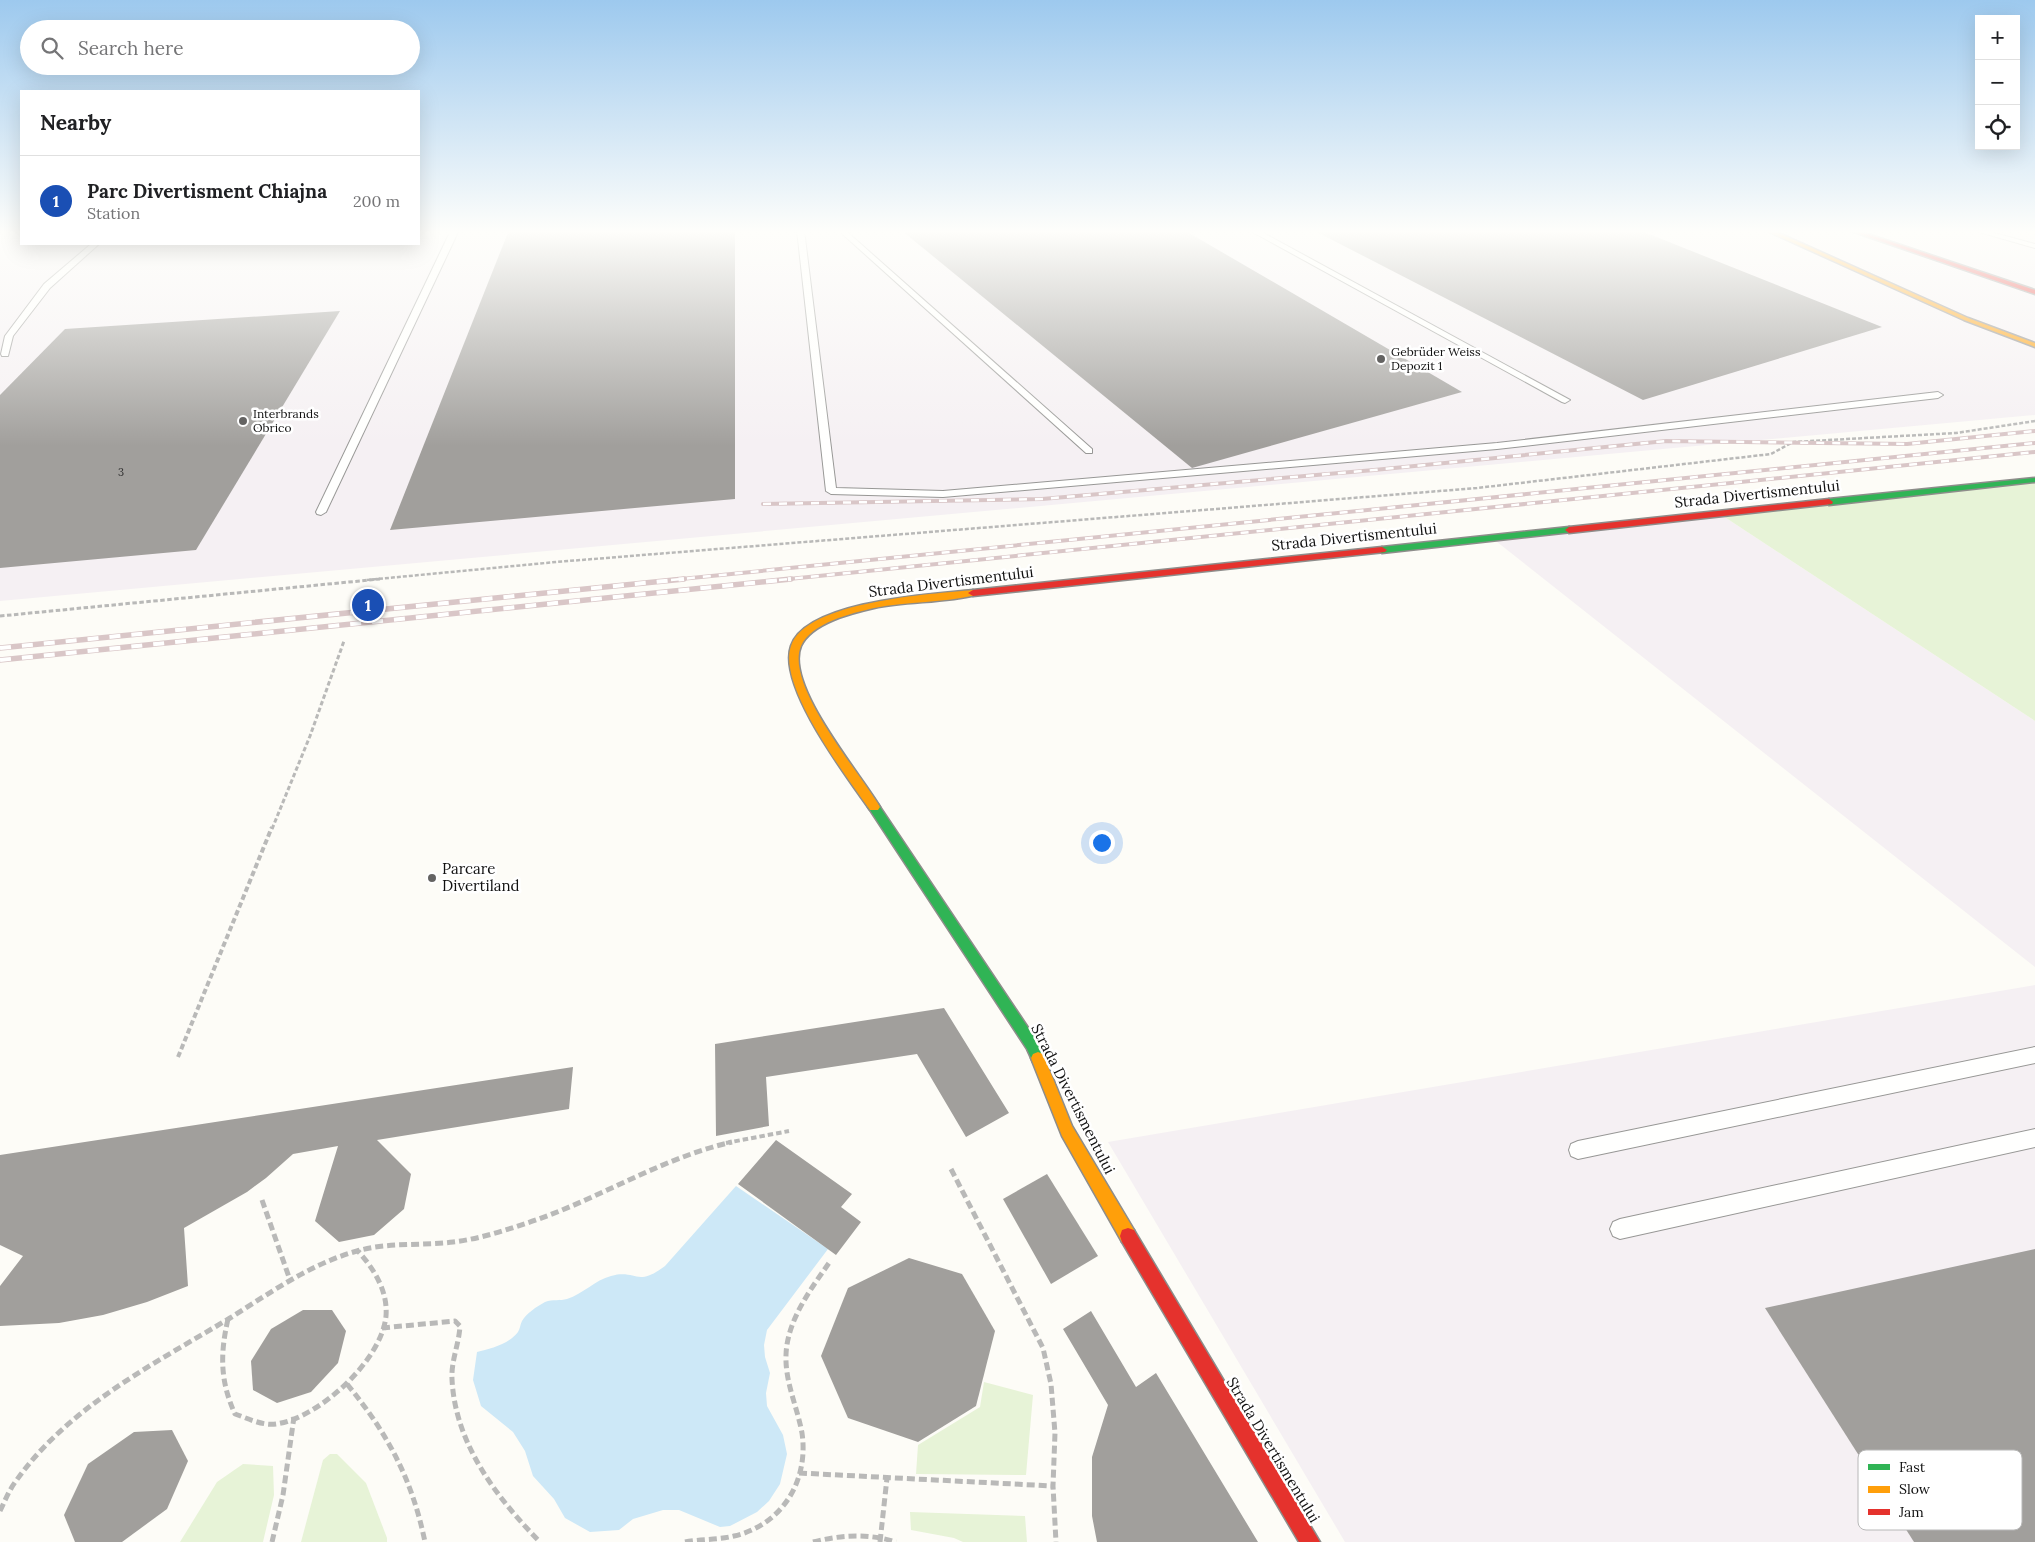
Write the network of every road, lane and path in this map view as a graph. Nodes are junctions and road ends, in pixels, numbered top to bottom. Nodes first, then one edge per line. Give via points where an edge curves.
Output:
1 (34, 302) edge
2 (421, 302) edge
3 (809, 302) edge
4 (921, 302) edge
5 (1386, 302) edge
6 (1928, 302) edge
7 (2035, 345) edge
8 (5, 354) dead end
9 (1938, 395) dead end
10 (1566, 400) dead end
11 (2035, 421) edge
12 (1088, 451) dead end
13 (2035, 480) edge
14 (321, 512) dead end
15 (0, 616) edge
16 (344, 641) dead end
17 (2035, 1054) edge
18 (178, 1057) dead end
19 (789, 1131) dead end
20 (2035, 1138) edge
21 (1578, 1150) dead end
22 (951, 1169) dead end
23 (262, 1200) dead end
24 (1620, 1229) dead end
25 (357, 1250) junction
26 (829, 1263) dead end
27 (290, 1280) junction
28 (228, 1318) junction
29 (382, 1328) junction
30 (346, 1384) junction
31 (294, 1417) junction
32 (799, 1473) junction
33 (887, 1478) junction
34 (1053, 1486) junction
35 (0, 1511) edge
36 (881, 1539) edge
37 (272, 1542) edge
38 (425, 1542) edge
39 (540, 1542) edge
40 (685, 1542) edge
41 (813, 1542) edge
42 (896, 1542) edge
43 (1056, 1542) edge
44 (1310, 1542) edge

1 - 8 lane via 9,336
2 - 14 lane
3 - 9 lane via 831,490 943,494 1487,447
4 - 12 lane
5 - 10 lane
6 - 7 main road
11 - 15 path via 1956,433 1793,442 1771,454 1477,488 566,561
13 - 44 main road, Strada Divertismentului via 876,604 832,618 805,633 796,646 795,662 815,719 1032,1045 1060,1115 1079,1152
16 - 18 path via 310,736
17 - 21 lane
19 - 25 path via 678,1157 586,1200 487,1236 442,1244
20 - 24 lane
22 - 34 path via 1043,1348 1052,1384 1055,1433
23 - 27 path
25 - 27 path
25 - 29 path via 375,1269 384,1294 386,1316
26 - 32 path via 807,1297 787,1345 787,1367 801,1428 803,1453
27 - 28 path
28 - 31 path via 221,1368 225,1394 235,1414 277,1424
28 - 35 path via 98,1401 49,1442 16,1480
29 - 30 path via 364,1364
29 - 39 path via 455,1321 460,1326 452,1376 457,1415 470,1450 488,1481 513,1515
30 - 31 path via 307,1413
30 - 38 path via 375,1418 408,1478
31 - 37 path via 283,1495
32 - 33 path
32 - 40 path via 789,1500 771,1517 742,1533
33 - 34 path
33 - 36 path
34 - 43 path
36 - 41 path via 838,1536
36 - 42 path

